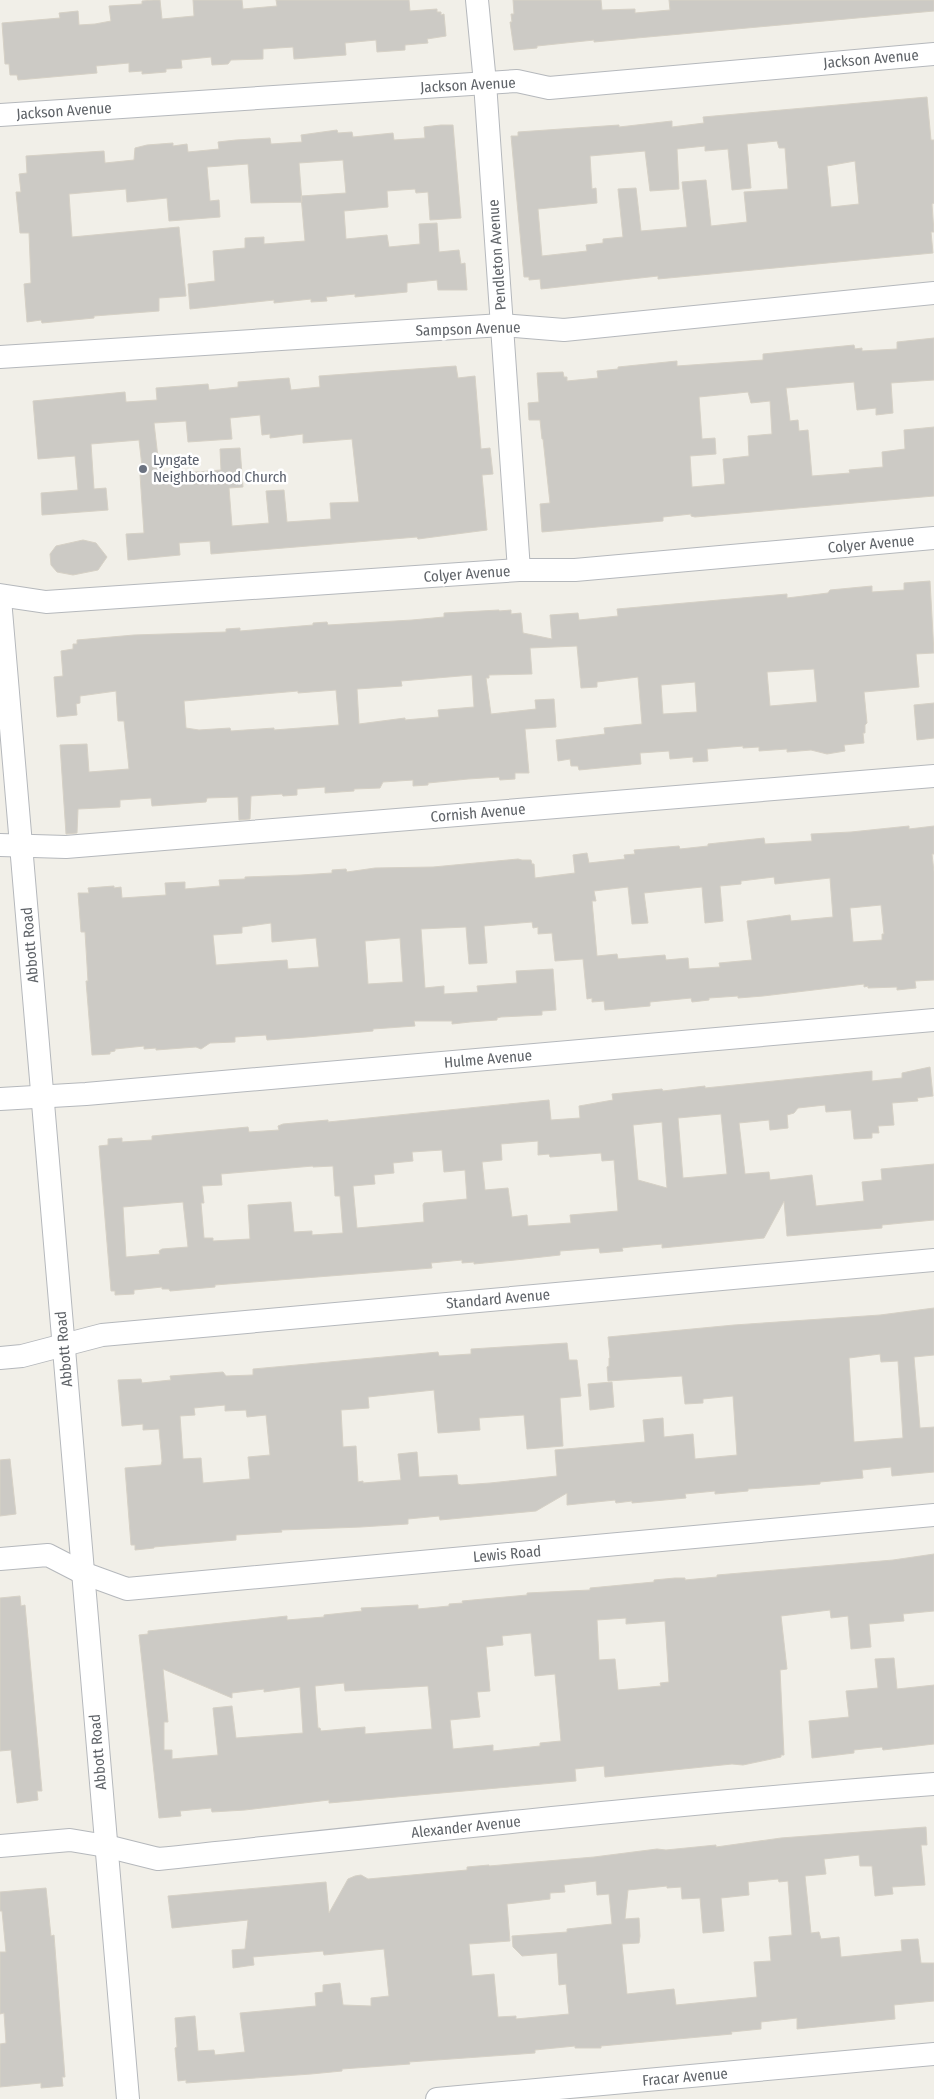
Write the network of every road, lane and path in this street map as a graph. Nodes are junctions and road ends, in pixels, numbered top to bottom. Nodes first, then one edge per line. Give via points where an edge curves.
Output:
1 (477, 0) edge
2 (934, 54) edge
3 (486, 83) junction
4 (0, 115) edge
5 (934, 293) edge
6 (502, 324) junction
7 (0, 357) edge
8 (934, 538) edge
9 (519, 570) junction
10 (0, 597) edge
11 (934, 776) edge
12 (11, 845) edge
13 (934, 1020) edge
14 (42, 1096) junction
15 (0, 1100) edge
16 (934, 1260) edge
17 (64, 1344) junction
18 (0, 1358) edge
19 (934, 1516) edge
20 (0, 1559) edge
21 (83, 1573) junction
22 (934, 1784) edge
23 (0, 1846) edge
24 (106, 1846) junction
25 (934, 2054) edge
26 (128, 2099) edge
27 (437, 2099) edge

1 - 3 street, Pendleton Avenue
2 - 3 street, Jackson Avenue via 549,88 517,81
3 - 4 street, Jackson Avenue
3 - 6 street, Pendleton Avenue
5 - 6 street, Sampson Avenue via 564,330
6 - 7 street, Sampson Avenue
6 - 9 street, Pendleton Avenue
8 - 9 street, Colyer Avenue via 576,570
9 - 10 street, Colyer Avenue via 46,602
10 - 12 street, Abbott Road
11 - 12 street, Cornish Avenue via 66,848
12 - 14 street, Abbott Road
13 - 14 street, Hulme Avenue
14 - 15 street, Hulme Avenue
14 - 17 street, Abbott Road
16 - 17 street, Standard Avenue via 102,1335
17 - 18 street, Standard Avenue via 22,1356
17 - 21 street, Abbott Road
19 - 21 street, Lewis Road via 127,1589
20 - 21 street, Lewis Road via 48,1555
21 - 24 street, Abbott Road
22 - 24 street, Alexander Avenue via 628,1811 158,1859
23 - 24 street, Alexander Avenue via 70,1840
24 - 26 street, Abbott Road
25 - 27 street, Fracar Avenue

